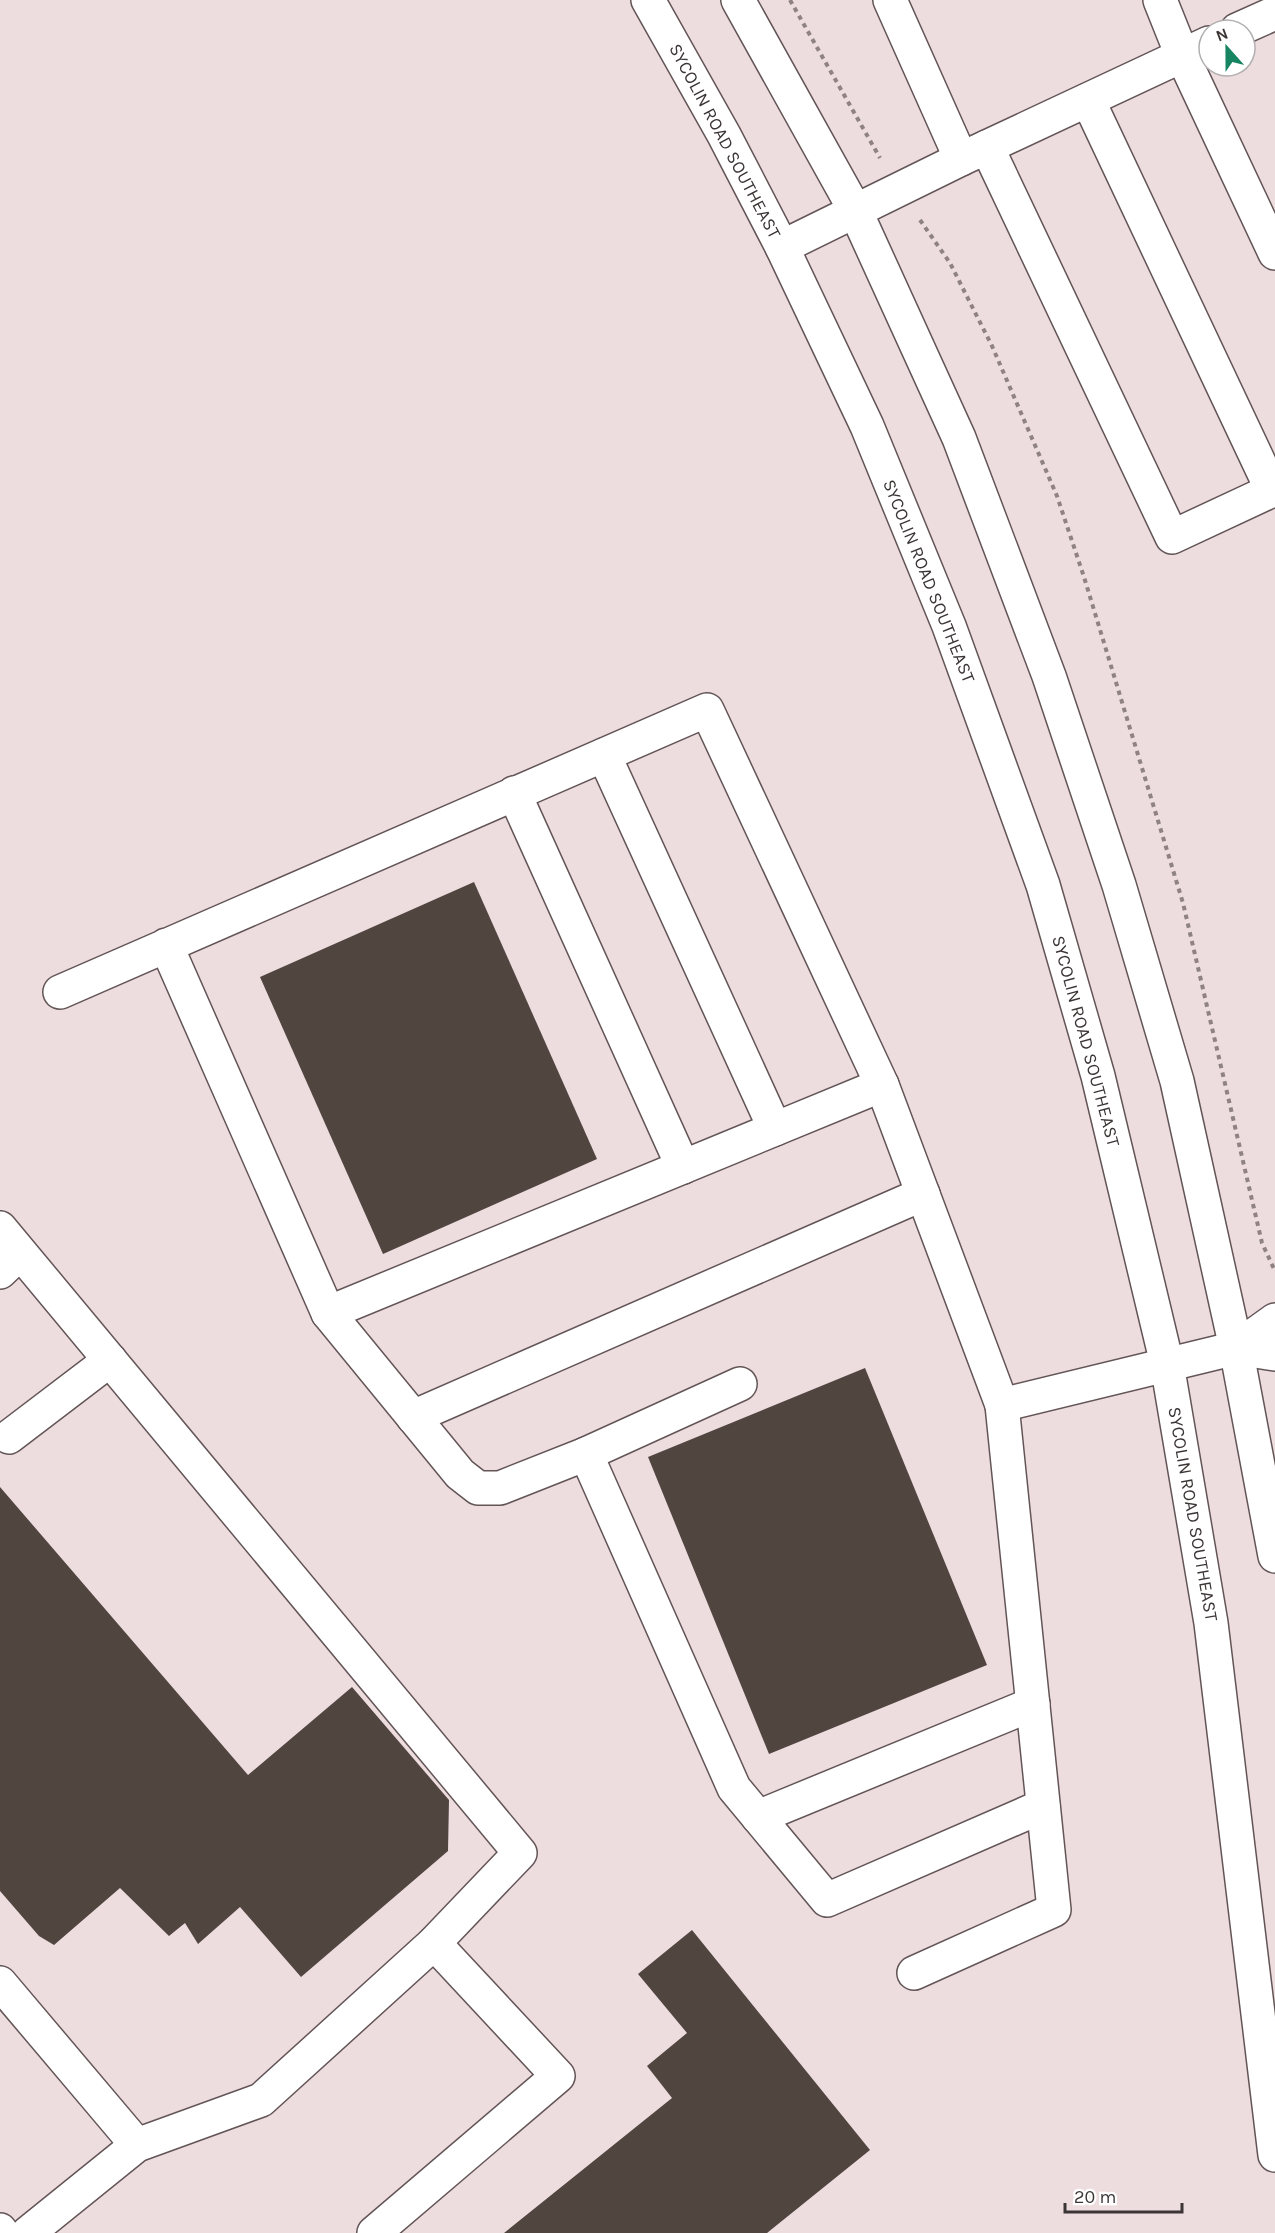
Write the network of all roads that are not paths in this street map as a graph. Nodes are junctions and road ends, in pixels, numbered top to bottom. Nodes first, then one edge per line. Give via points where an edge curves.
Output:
1 (648, 0) edge
2 (738, 0) edge
3 (890, 0) edge
4 (1160, 0) edge
5 (1196, 49) edge
6 (1088, 100) junction
7 (974, 153) junction
8 (855, 210) junction
9 (782, 247) junction
10 (1275, 253) edge
11 (1273, 489) edge
12 (604, 754) junction
13 (514, 793) junction
14 (166, 945) junction
15 (60, 992) dead end
16 (882, 1085) junction
17 (775, 1129) junction
18 (683, 1167) junction
19 (923, 1194) junction
20 (7, 1251) edge
21 (328, 1313) junction
22 (1275, 1320) edge
23 (1236, 1348) junction
24 (1275, 1354) edge
25 (110, 1360) junction
26 (1167, 1364) junction
27 (740, 1383) dead end
28 (1002, 1405) junction
29 (413, 1417) junction
30 (9, 1437) dead end
31 (586, 1454) junction
32 (1275, 1556) edge
33 (1033, 1704) junction
34 (1043, 1806) junction
35 (758, 1817) junction
36 (434, 1943) junction
37 (914, 1973) dead end
38 (0, 1983) edge
39 (137, 2145) junction
40 (1275, 2155) edge
41 (28, 2233) edge
42 (374, 2233) edge

1 - 9 main road, SYCOLIN ROAD SOUTHEAST
2 - 8 main road
3 - 7 main road
4 - 5 main road
5 - 6 main road
5 - 10 main road
6 - 7 main road
6 - 11 main road
7 - 8 main road
7 - 11 main road via 1172,537
8 - 9 main road
8 - 23 main road via 959,438 1049,676 1119,885 1178,1081
9 - 26 main road, SYCOLIN ROAD SOUTHEAST via 867,426 949,626 1043,885 1098,1077
12 - 13 main road
12 - 16 main road via 706,710
12 - 17 main road
13 - 14 main road
13 - 18 main road
14 - 15 main road
14 - 21 main road
16 - 17 main road
16 - 19 main road
17 - 18 main road
18 - 21 main road
19 - 28 main road
19 - 29 main road
20 - 25 main road
21 - 29 main road
22 - 23 main road
23 - 24 main road
23 - 26 main road
23 - 32 main road
25 - 30 main road
25 - 36 main road via 520,1853
26 - 28 main road
26 - 40 main road, SYCOLIN ROAD SOUTHEAST via 1212,1623
27 - 31 main road
28 - 33 main road
29 - 31 main road via 460,1474 478,1488 500,1488
31 - 35 main road via 734,1788
33 - 34 main road
33 - 35 main road
34 - 35 main road via 827,1900
34 - 37 main road via 1054,1910
36 - 39 main road via 261,2100
36 - 42 main road via 558,2076
38 - 39 main road
39 - 41 main road

